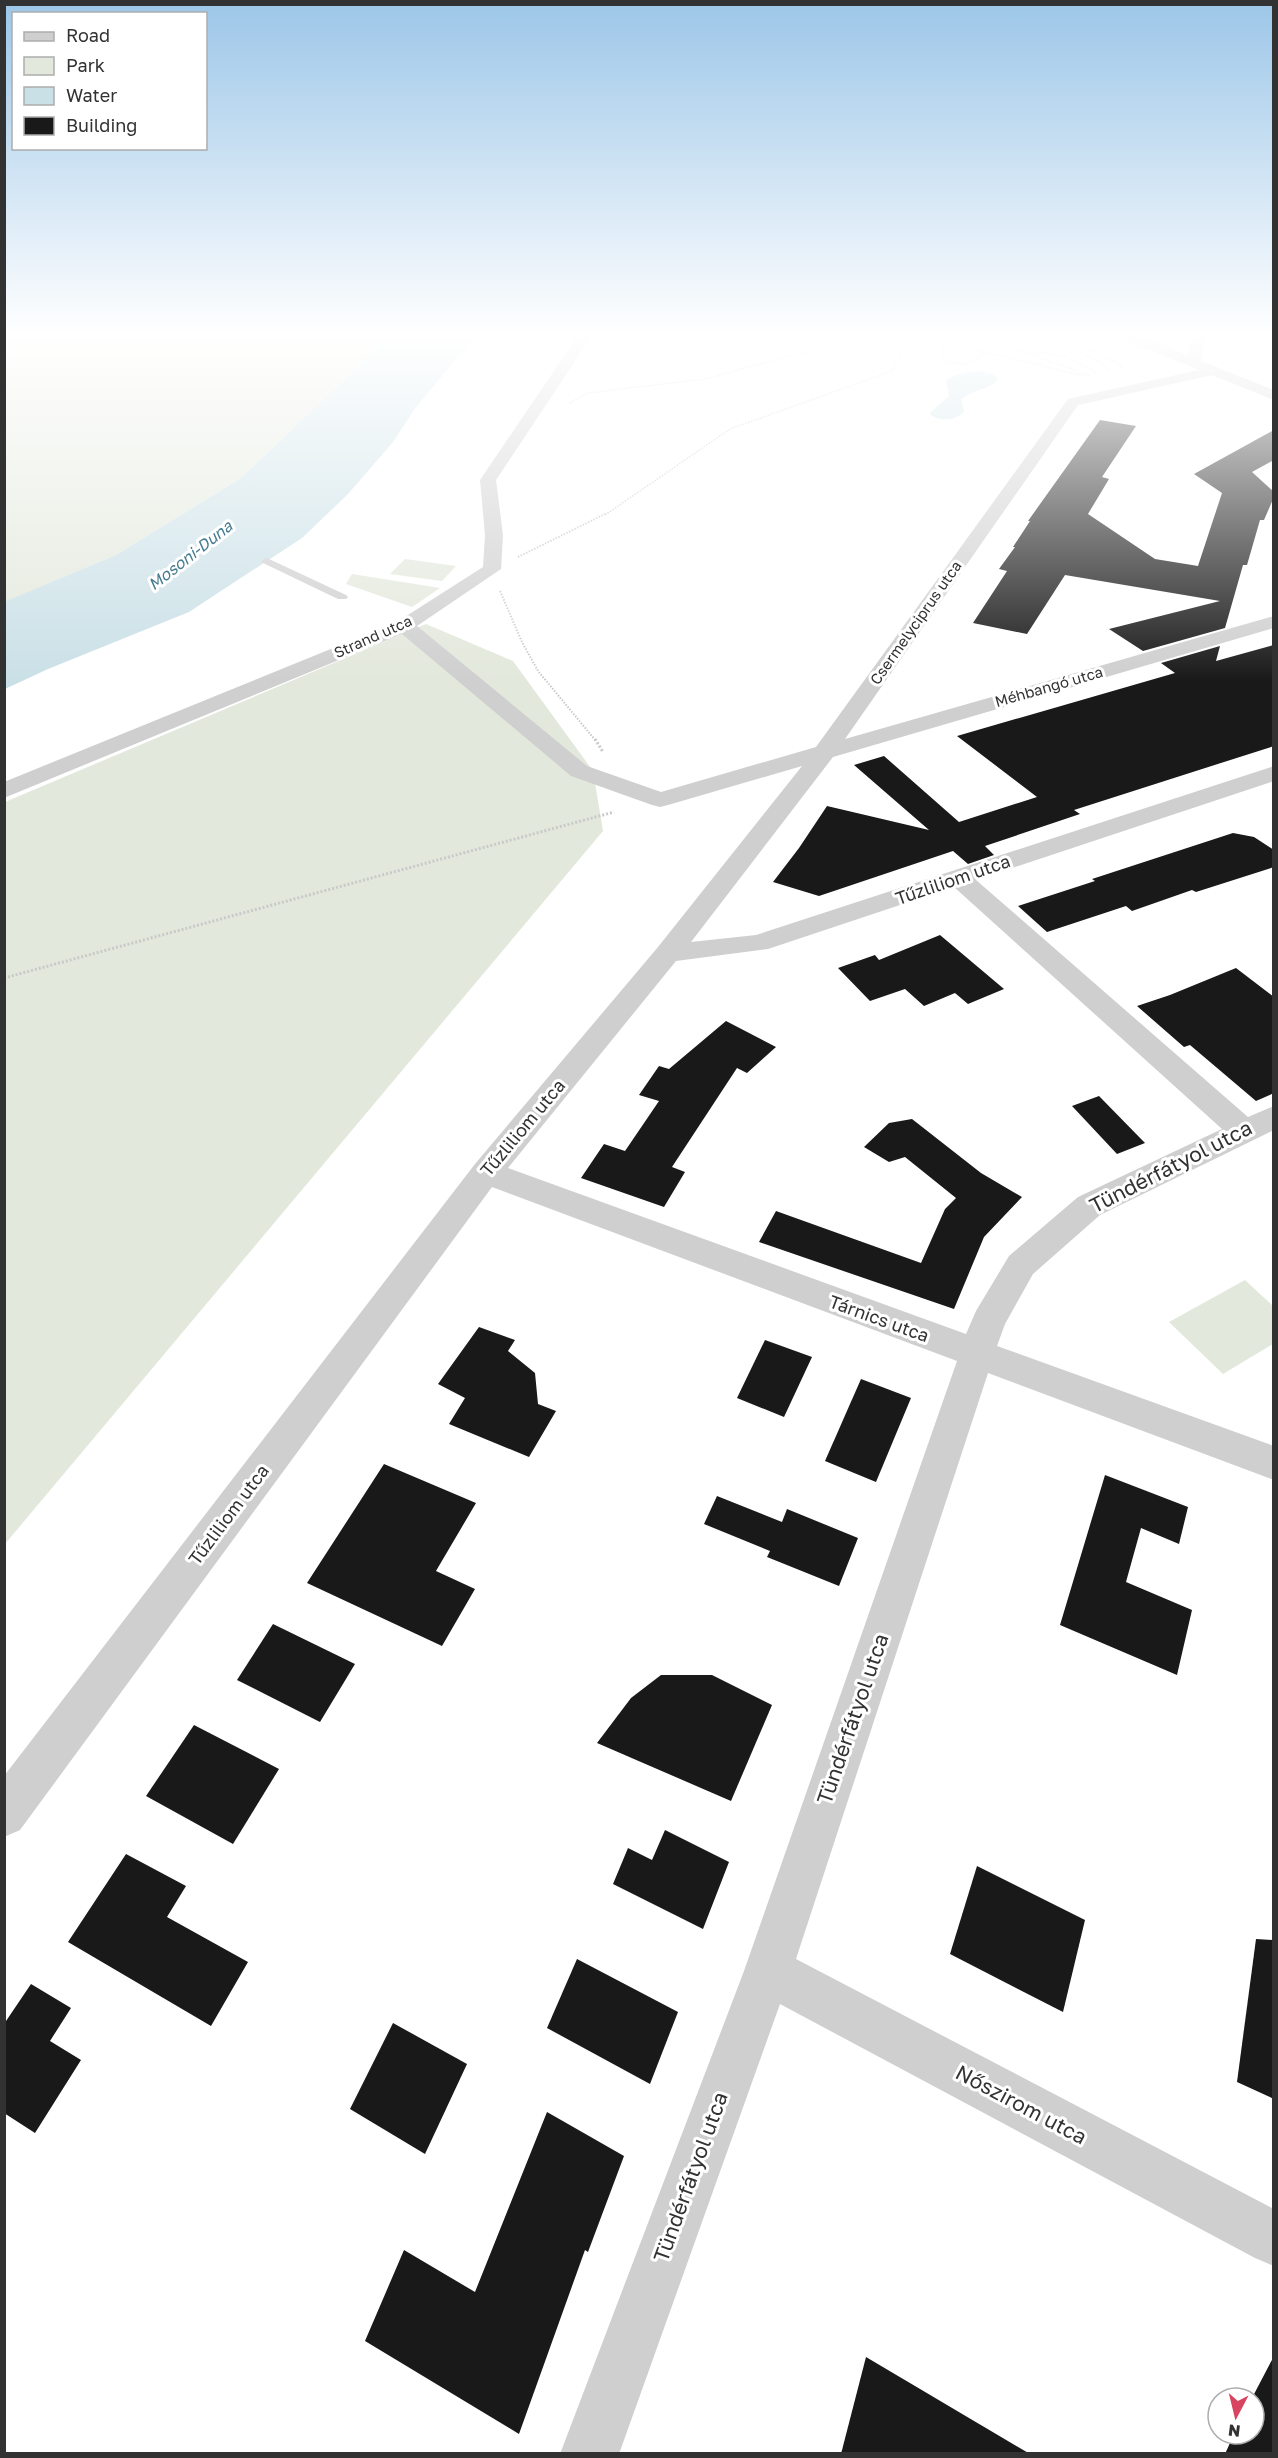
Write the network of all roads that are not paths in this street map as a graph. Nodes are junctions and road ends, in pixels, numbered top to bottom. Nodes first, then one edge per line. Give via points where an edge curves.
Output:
1 (507, 452) edge
2 (1038, 452) edge
3 (267, 561) dead end
4 (342, 597) dead end
5 (1274, 622) edge
6 (404, 626) junction
7 (824, 753) junction
8 (1274, 773) edge
9 (4, 791) edge
10 (959, 878) junction
11 (668, 953) junction
12 (1258, 1124) edge
13 (486, 1172) junction
14 (976, 1355) junction
15 (1274, 1463) edge
16 (4, 1814) edge
17 (768, 1971) junction
18 (1274, 2239) edge
19 (589, 2454) edge

1 - 6 street, Strand utca via 488,480 494,535 492,569
2 - 7 street, Csermelyciprus utca
3 - 4 lane
5 - 7 street, Méhbangó utca
6 - 7 street, Méhbangó utca via 579,771 660,800
6 - 9 street, Strand utca
7 - 11 street, Csermelyciprus utca
8 - 10 street, Tűzliliom utca
10 - 11 street, Tűzliliom utca via 759,943
10 - 12 street
11 - 13 street, Tűzliliom utca
12 - 14 street, Tündérfátyol utca via 1089,1206 1021,1265 988,1321
13 - 14 street, Tárnics utca
13 - 16 street, Tűzliliom utca
14 - 15 street, Tárnics utca
14 - 17 street, Tündérfátyol utca
17 - 18 street, Nőszirom utca
17 - 19 street, Tündérfátyol utca

